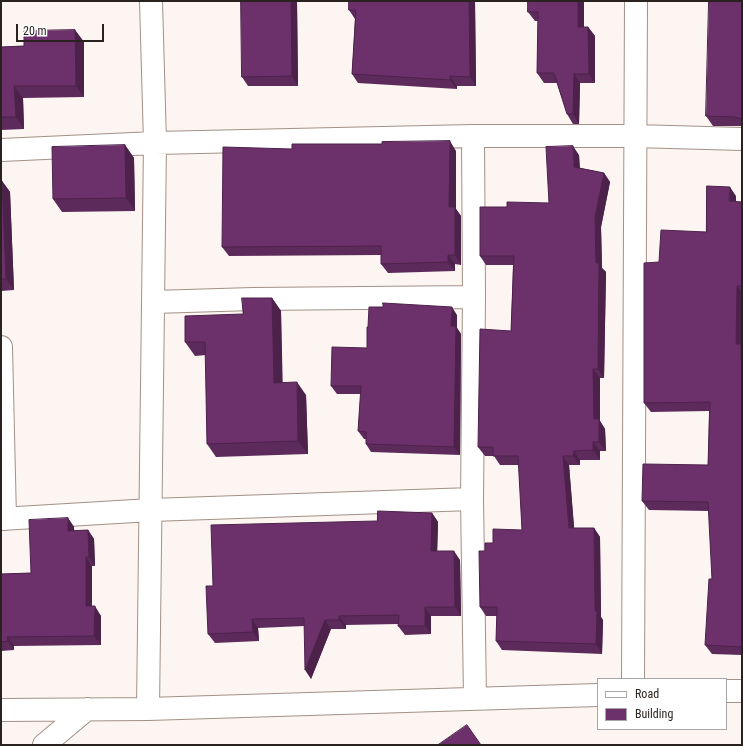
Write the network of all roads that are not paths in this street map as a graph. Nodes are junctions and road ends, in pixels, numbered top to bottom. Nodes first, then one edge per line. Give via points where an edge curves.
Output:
1 (151, 1) edge
2 (636, 1) edge
3 (473, 136) junction
4 (635, 136) junction
5 (742, 140) edge
6 (155, 143) junction
7 (1, 150) edge
8 (474, 297) junction
9 (153, 302) junction
10 (1, 347) edge
11 (472, 499) junction
12 (151, 510) junction
13 (3, 519) edge
14 (633, 678) edge
15 (742, 691) edge
16 (727, 692) edge
17 (597, 695) edge
18 (475, 698) junction
19 (87, 709) junction
20 (148, 709) junction
21 (1, 710) edge
22 (44, 745) edge

1 - 6 street
2 - 4 street
3 - 4 street
3 - 6 street
3 - 8 street
4 - 5 street
4 - 14 street
6 - 7 street
6 - 9 street
8 - 9 street
8 - 11 street
9 - 12 street
10 - 13 street
11 - 12 street
11 - 18 street
12 - 13 street
12 - 20 street
15 - 16 street
17 - 18 street
18 - 20 street
19 - 20 street
19 - 21 street
19 - 22 street

